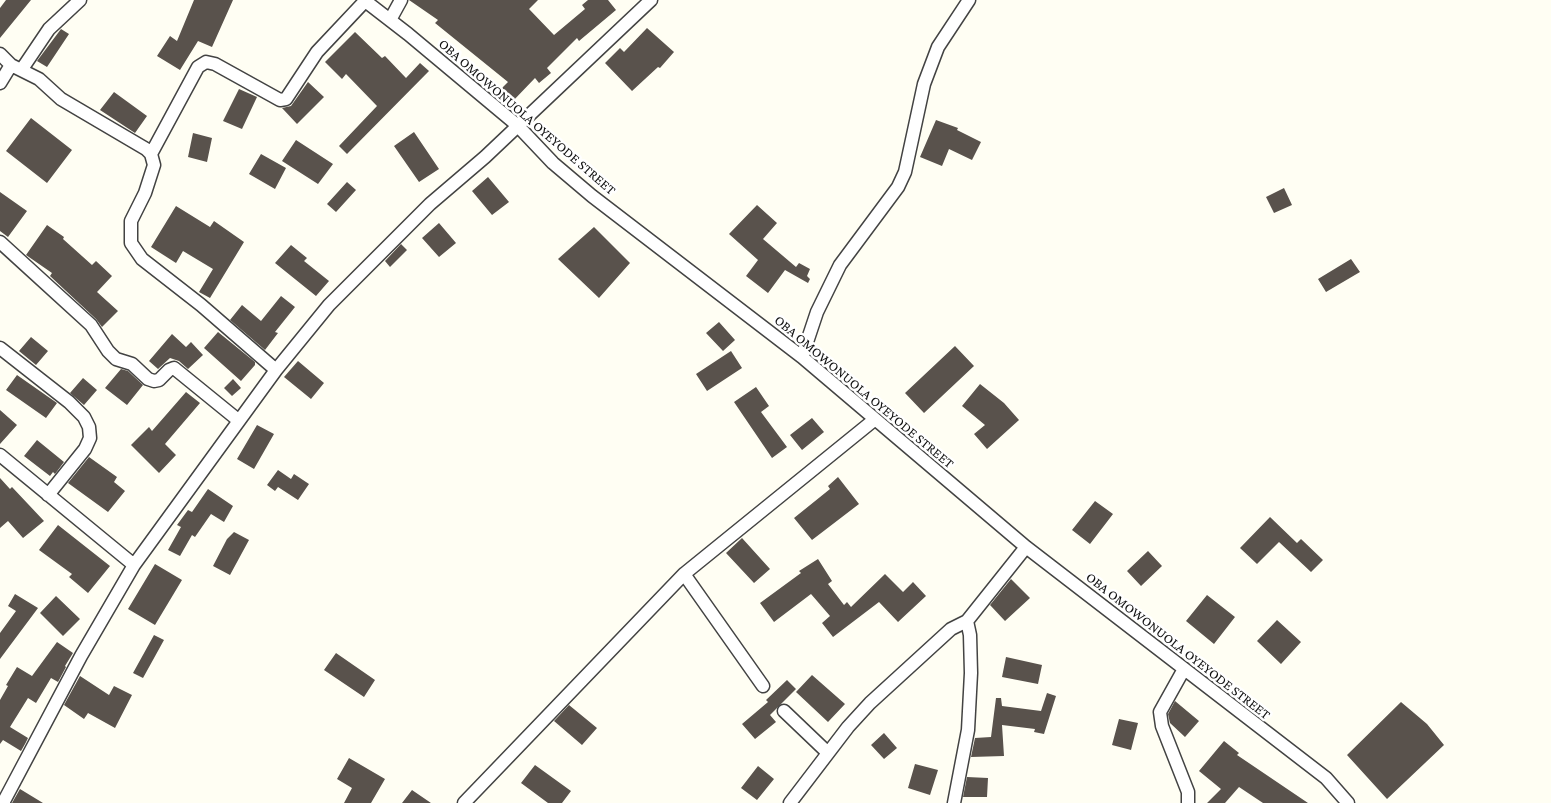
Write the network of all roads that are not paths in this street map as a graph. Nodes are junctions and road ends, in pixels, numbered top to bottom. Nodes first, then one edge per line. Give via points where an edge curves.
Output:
1 (80, 0) edge
2 (401, 0) edge
3 (651, 0) edge
4 (968, 0) edge
5 (364, 1) edge
6 (390, 20) junction
7 (0, 54) edge
8 (16, 67) junction
9 (0, 83) edge
10 (517, 125) junction
11 (151, 154) junction
12 (0, 242) edge
13 (0, 348) edge
14 (802, 357) junction
15 (276, 370) junction
16 (238, 420) junction
17 (874, 420) junction
18 (0, 456) edge
19 (48, 495) junction
20 (1026, 547) junction
21 (134, 565) junction
22 (684, 574) junction
23 (966, 621) junction
24 (1184, 669) junction
25 (763, 686) dead end
26 (784, 711) dead end
27 (828, 753) junction
28 (3, 803) edge
29 (464, 803) edge
30 (790, 803) edge
31 (954, 803) edge
32 (1188, 803) edge
33 (1348, 803) edge

1 - 8 street
2 - 6 street
3 - 10 street
4 - 14 street via 938,47 924,84 905,172 898,187 840,265 817,312
5 - 6 street, OBA OMOWONUOLA OYEYODE STREET
5 - 11 street via 317,52 286,99 280,100 215,64 206,62 198,67
6 - 10 street, OBA OMOWONUOLA OYEYODE STREET
7 - 8 street
8 - 9 street
8 - 11 street via 39,79 61,99
10 - 14 street, OBA OMOWONUOLA OYEYODE STREET via 553,163 592,196
10 - 15 street via 430,204 329,305
11 - 15 street via 154,164 145,193 131,221 130,242 142,259
12 - 16 street via 91,325 116,358 132,364 154,381 174,368
13 - 19 street via 69,402 84,417 88,428 90,438 85,448
14 - 17 street, OBA OMOWONUOLA OYEYODE STREET
15 - 16 street
16 - 21 street
17 - 20 street, OBA OMOWONUOLA OYEYODE STREET
17 - 22 street
18 - 19 street
19 - 21 street
20 - 23 street
20 - 24 street, OBA OMOWONUOLA OYEYODE STREET
21 - 28 street via 81,656
22 - 25 street
22 - 29 street
23 - 27 street via 950,629 913,661 870,703
23 - 31 street via 970,635 971,673 968,730
24 - 32 street via 1160,712 1162,726 1188,792
24 - 33 street, OBA OMOWONUOLA OYEYODE STREET via 1326,778
26 - 27 street
27 - 30 street

